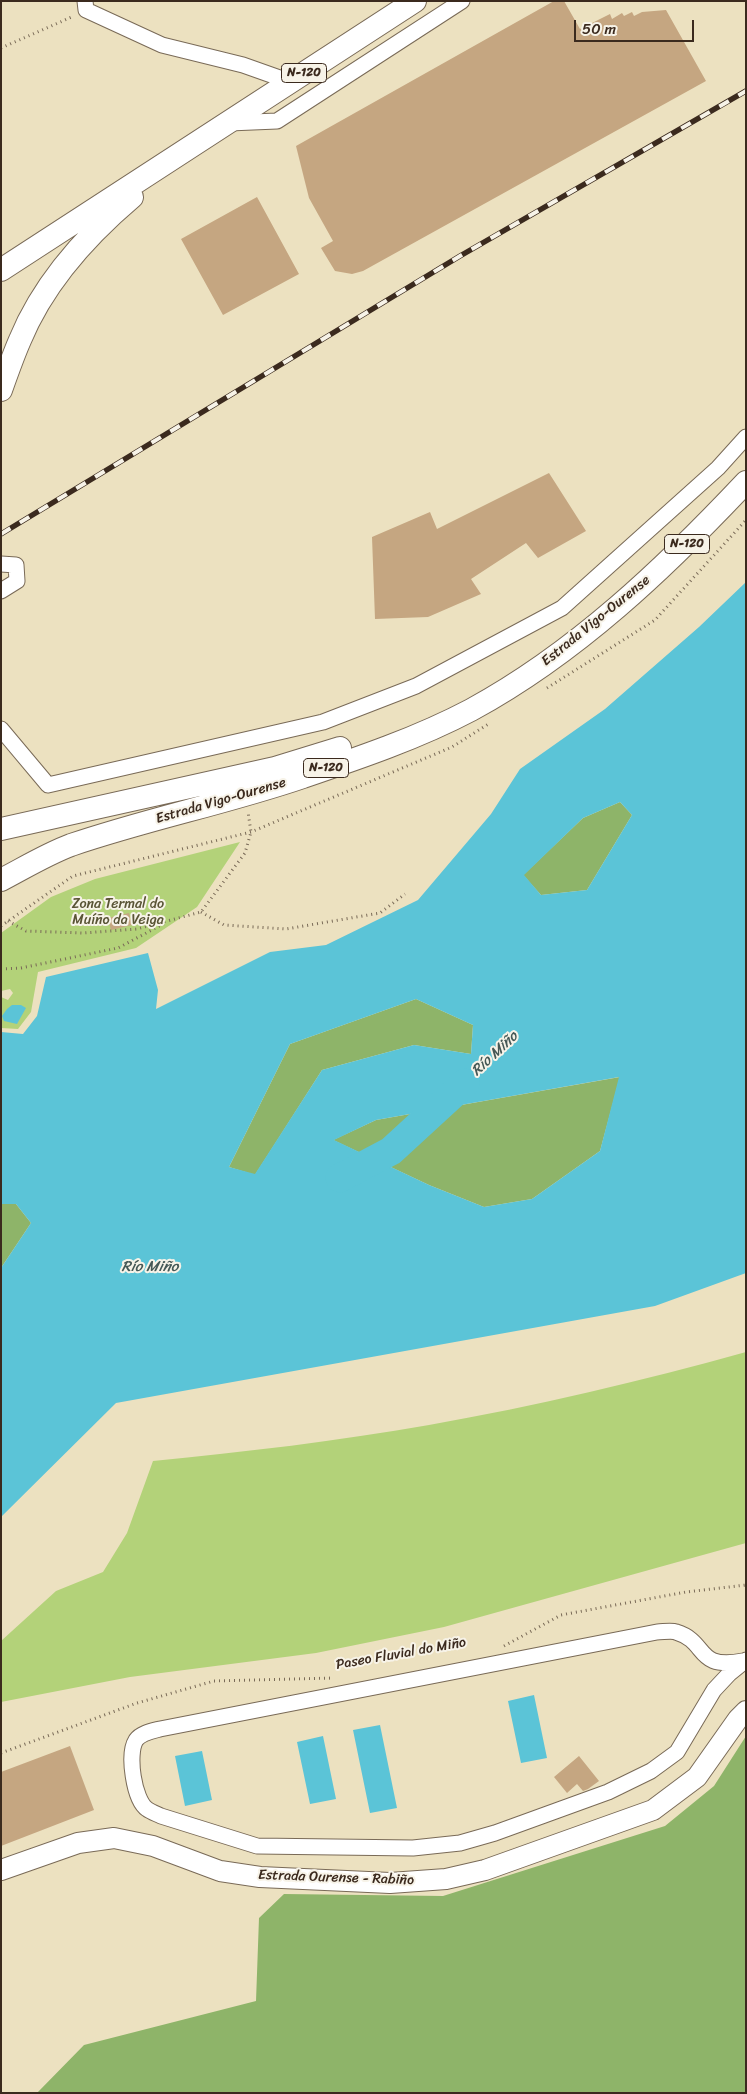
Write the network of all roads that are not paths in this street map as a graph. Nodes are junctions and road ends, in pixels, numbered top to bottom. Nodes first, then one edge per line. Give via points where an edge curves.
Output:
1 (415, 1) edge
2 (462, 1) edge
3 (86, 6) edge
4 (347, 45) junction
5 (384, 52) junction
6 (291, 82) junction
7 (226, 123) junction
8 (194, 145) junction
9 (1, 270) edge
10 (1, 390) edge
11 (746, 437) edge
12 (746, 482) edge
13 (1, 564) edge
14 (1, 591) edge
15 (624, 600) junction
16 (1, 729) edge
17 (1, 830) edge
18 (1, 880) edge
19 (744, 1661) edge
20 (746, 1711) edge
21 (1, 1870) edge

1 - 4 highway, N-120
2 - 5 street
3 - 6 street via 162,45 243,65
4 - 5 street
4 - 6 highway, N-120
5 - 7 street via 277,121
6 - 7 highway, N-120
7 - 8 highway, N-120
8 - 9 highway, N-120
8 - 10 highway via 119,208 64,265 20,338
11 - 16 street via 718,468 562,608 416,686 323,722 48,786
12 - 15 highway, Estrada Vigo-Ourense / N-120 via 692,539
13 - 14 street via 16,565 17,580
15 - 17 highway via 506,676 433,716 275,768
15 - 18 highway, Estrada Vigo-Ourense / N-120 via 553,659 471,709 419,734 302,777 69,846
19 - 19 street via 714,1690 677,1752 650,1771 608,1792 460,1843 413,1848 257,1846 162,1816 146,1809 138,1798 131,1754 136,1740 160,1729 657,1632 676,1632 689,1639 714,1663
20 - 21 main road, Estrada Ourense - Rabiño via 697,1776 653,1810 485,1870 446,1879 390,1883 260,1877 220,1872 153,1846 114,1838 78,1843

